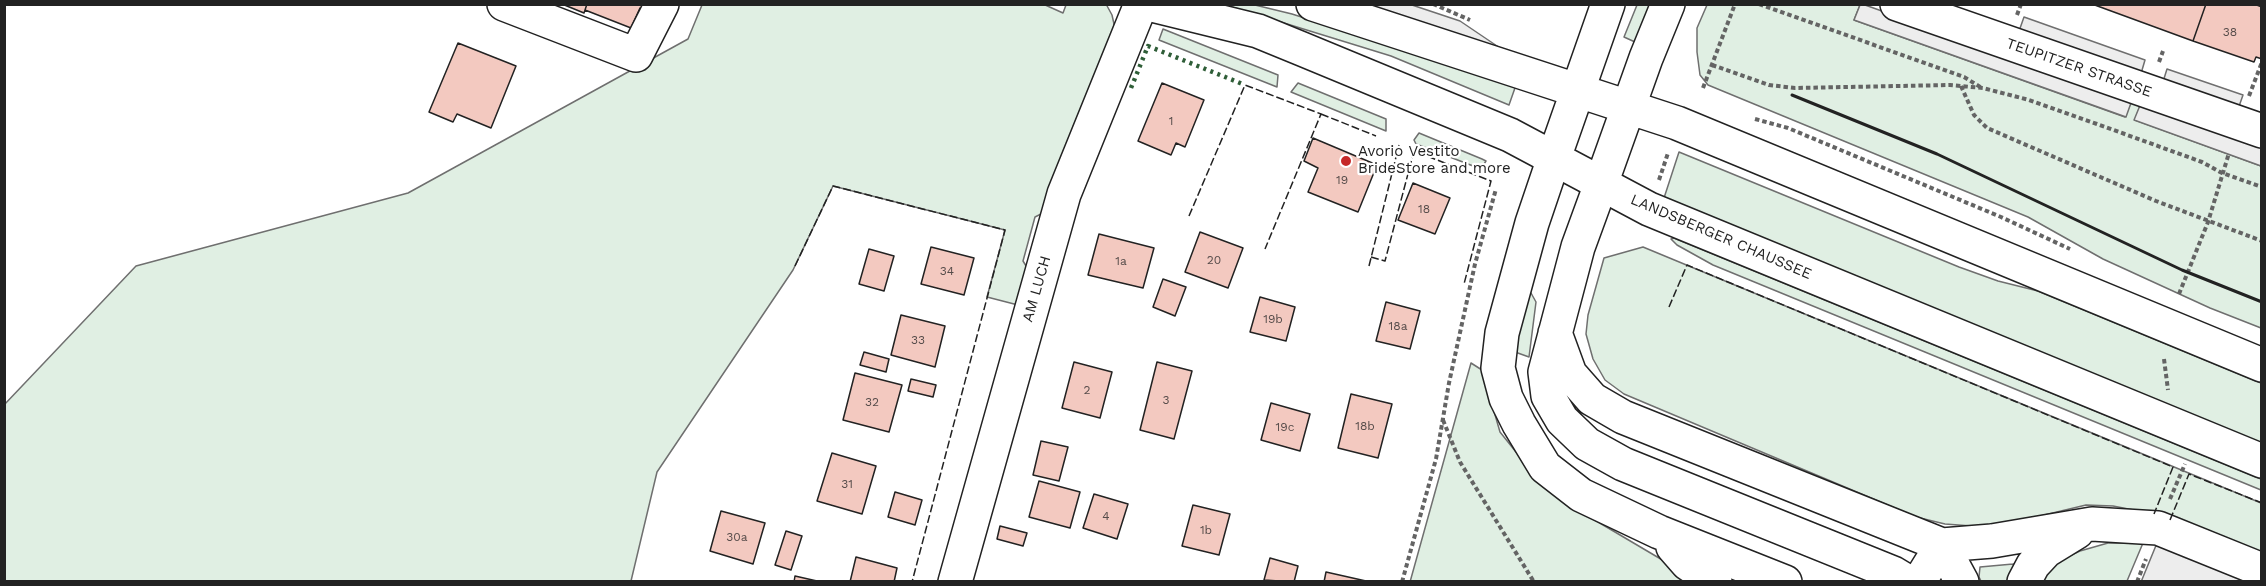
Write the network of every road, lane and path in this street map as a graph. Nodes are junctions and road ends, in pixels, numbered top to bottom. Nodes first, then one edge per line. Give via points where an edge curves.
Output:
1 (504, 4) edge
2 (662, 4) edge
3 (1141, 4) edge
4 (1148, 4) edge
5 (1313, 4) edge
6 (1608, 4) edge
7 (1668, 4) edge
8 (1735, 4) edge
9 (1759, 4) edge
10 (1897, 4) edge
11 (2262, 62) edge
12 (1712, 65) junction
13 (2253, 84) dead end
14 (1961, 86) junction
15 (1703, 88) dead end
16 (1983, 88) junction
17 (1578, 90) junction
18 (1629, 107) junction
19 (1745, 116) dead end
20 (1788, 128) dead end
21 (2262, 131) edge
22 (1558, 146) junction
23 (2231, 147) dead end
24 (1669, 149) dead end
25 (1606, 170) junction
26 (2222, 173) junction
27 (1658, 182) dead end
28 (2262, 187) edge
29 (1496, 189) dead end
30 (2208, 222) junction
31 (2262, 241) edge
32 (2179, 294) dead end
33 (1555, 333) junction
34 (2164, 354) dead end
35 (2262, 366) edge
36 (2168, 393) dead end
37 (1443, 419) junction
38 (2262, 461) edge
39 (2185, 464) dead end
40 (1675, 509) junction
41 (2092, 524) junction
42 (2158, 528) junction
43 (1942, 545) junction
44 (2262, 570) edge
45 (955, 582) edge
46 (1402, 582) edge
47 (1534, 582) edge
48 (1715, 582) edge
49 (1785, 582) edge
50 (1868, 582) edge
51 (1908, 582) edge
52 (1919, 582) edge
53 (1962, 582) edge
54 (2024, 582) edge

1 - 2 main road via 636,55
3 - 45 main road, AM LUCH via 1064,194
4 - 22 main road, LANDSBERGER CHAUSSEE via 1258,31 1510,135
5 - 17 main road
6 - 17 main road
7 - 18 main road
8 - 12 path
9 - 16 path via 1964,77
10 - 21 main road, TEUPITZER STRASSE
11 - 13 path
12 - 14 path via 1769,85 1795,88
12 - 15 path
14 - 16 path
14 - 30 path via 1974,115 1987,128
16 - 26 path via 2097,124
17 - 18 main road
17 - 22 main road
18 - 25 main road
18 - 35 main road via 1853,194
19 - 20 path
22 - 25 main road, LANDSBERGER CHAUSSEE
22 - 40 main road via 1502,333 1498,368 1506,398 1519,424 1558,454
23 - 26 path
24 - 27 path
25 - 33 main road via 1578,246
25 - 38 main road, LANDSBERGER CHAUSSEE via 1649,209
26 - 28 path
26 - 30 path
29 - 37 path via 1475,264
30 - 31 path
30 - 32 path
33 - 40 main road via 1545,372 1548,396 1562,420 1587,444 1623,464
33 - 43 main road via 1569,374 1592,399 1623,417
34 - 36 path
37 - 46 path
37 - 47 path via 1460,462
39 - 42 path
40 - 48 main road via 1688,563
40 - 49 main road
40 - 50 main road
40 - 51 main road via 1893,573
41 - 42 main road
41 - 43 main road
41 - 54 main road via 2046,551
42 - 44 main road
43 - 52 main road
43 - 53 main road

